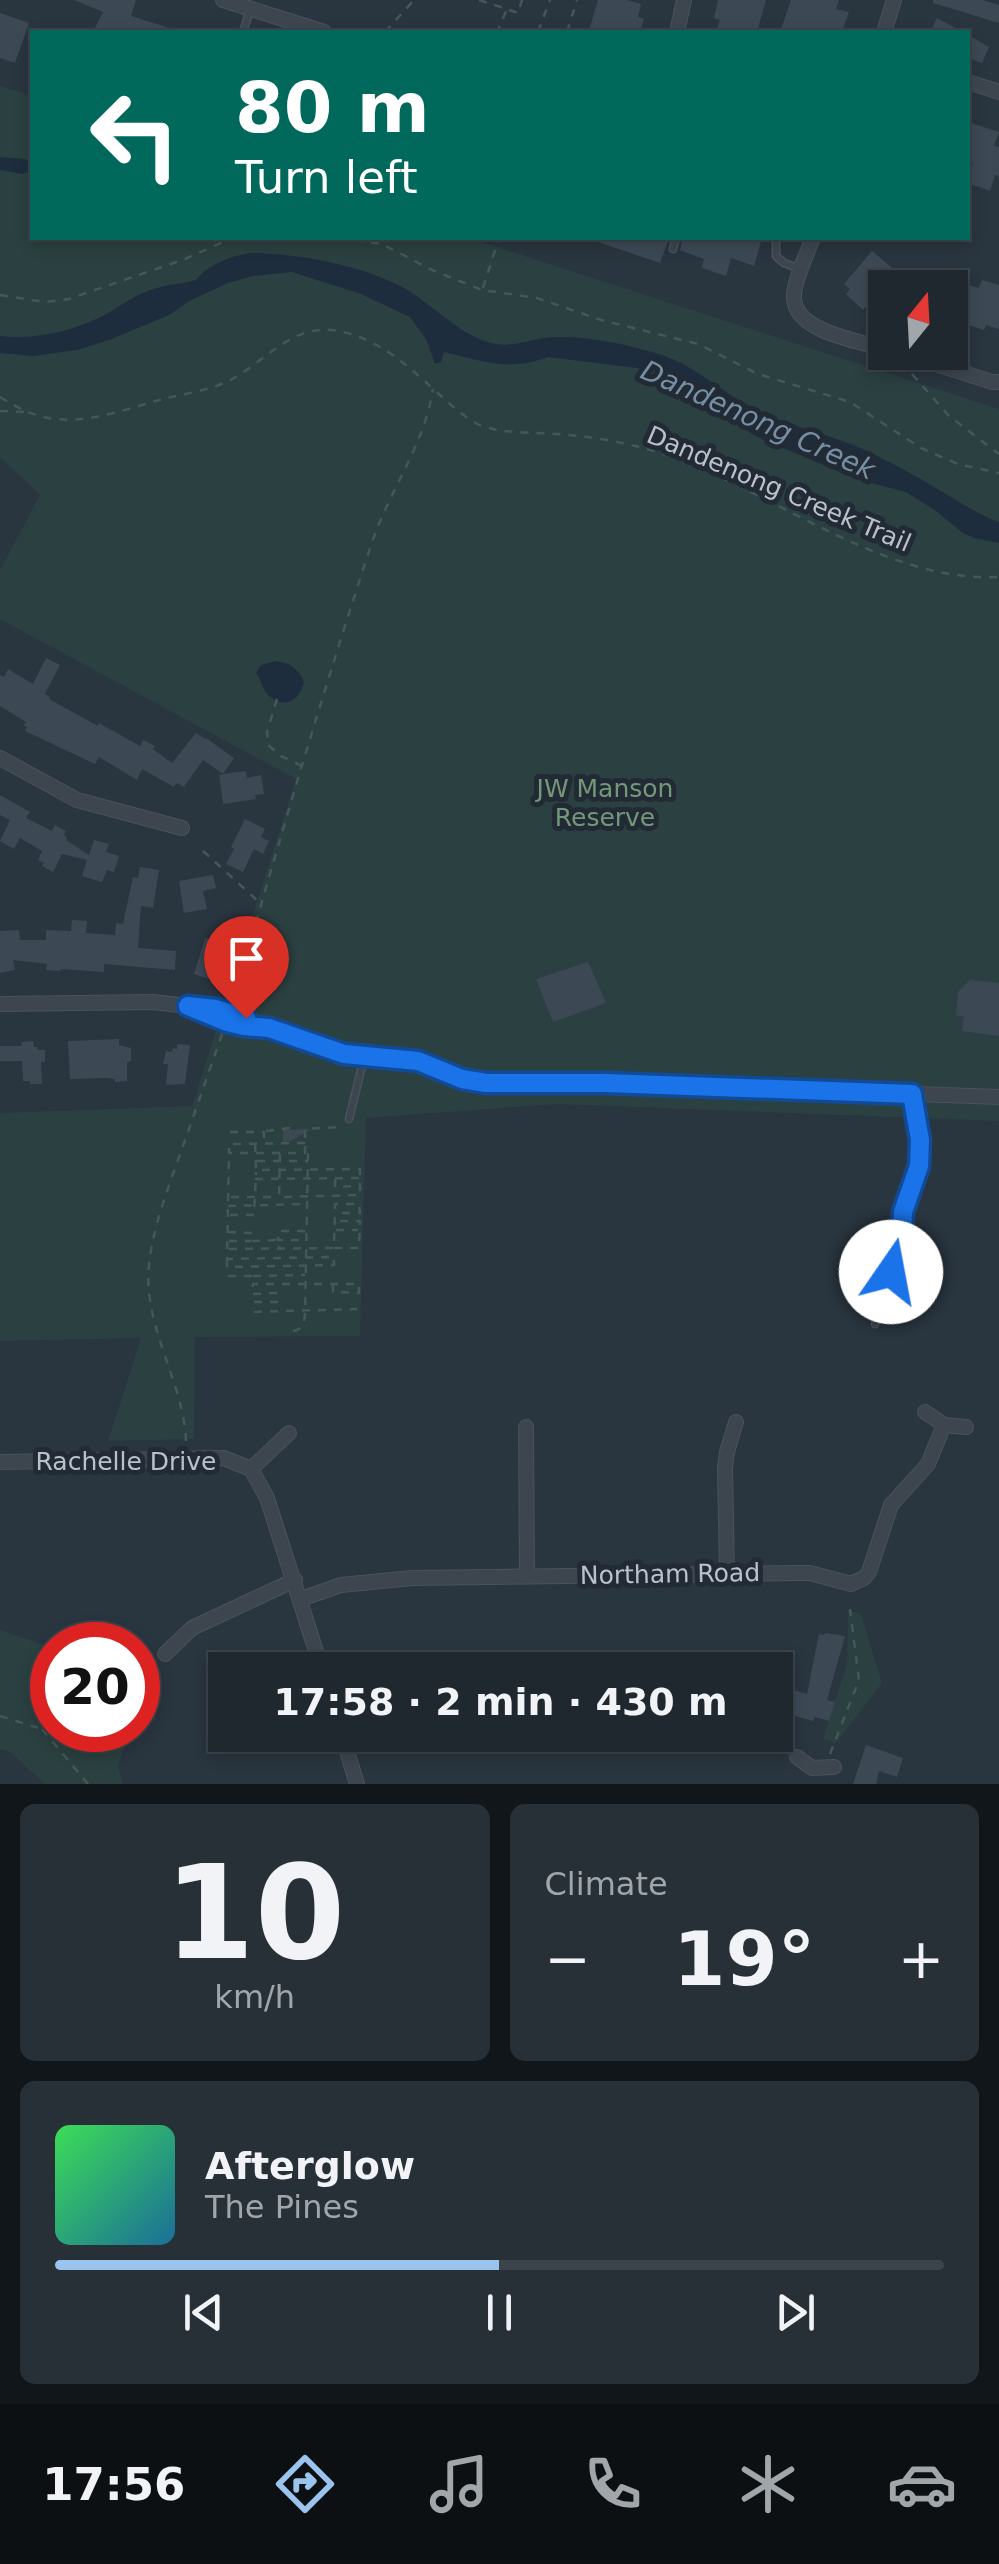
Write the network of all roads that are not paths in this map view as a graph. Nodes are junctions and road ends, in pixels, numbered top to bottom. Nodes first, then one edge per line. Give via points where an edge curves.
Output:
1 (223, 0) edge
2 (684, 0) edge
3 (894, 0) edge
4 (250, 9) junction
5 (283, 26) edge
6 (244, 30) edge
7 (310, 30) edge
8 (677, 30) edge
9 (885, 30) edge
10 (970, 83) edge
11 (999, 92) edge
12 (675, 240) edge
13 (776, 240) edge
14 (811, 240) edge
15 (673, 249) dead end
16 (802, 268) junction
17 (868, 343) edge
18 (945, 370) edge
19 (999, 382) edge
20 (0, 758) edge
21 (182, 828) dead end
22 (0, 1004) edge
23 (250, 1023) joint
24 (269, 1028) joint
25 (364, 1057) junction
26 (912, 1094) junction
27 (999, 1096) edge
28 (349, 1119) dead end
29 (875, 1324) dead end
30 (926, 1412) dead end
31 (736, 1422) dead end
32 (944, 1425) junction
33 (526, 1426) dead end
34 (966, 1427) dead end
35 (289, 1432) dead end
36 (0, 1462) edge
37 (252, 1469) junction
38 (727, 1574) junction
39 (528, 1576) junction
40 (295, 1580) junction
41 (301, 1600) junction
42 (317, 1652) edge
43 (165, 1654) dead end
44 (348, 1752) edge
45 (797, 1756) dead end
46 (831, 1763) road end
47 (812, 1768) junction
48 (358, 1784) edge
49 (807, 1784) edge

1 - 4 street
2 - 8 street
3 - 9 street
4 - 5 street
4 - 6 lane
5 - 7 street
10 - 11 street
12 - 15 lane
13 - 16 lane via 776,256
14 - 16 street
16 - 17 street via 793,296 796,311 811,326
18 - 19 street
20 - 21 street via 77,800
22 - 23 street via 134,1001 188,1006
23 - 24 lane
24 - 25 street
25 - 26 street via 418,1061 486,1083
25 - 28 lane
26 - 27 street
26 - 29 lane via 919,1166
30 - 32 street
31 - 38 street via 725,1468
32 - 34 street
32 - 38 street, Northam Road via 928,1464 891,1505 869,1572 858,1582 810,1573
33 - 39 street
35 - 37 street, Rachelle Drive
36 - 37 street, Rachelle Drive via 224,1458
37 - 40 street, Rachelle Drive
38 - 39 street, Northam Road
39 - 41 street, Northam Road via 374,1580
40 - 41 street, Rachelle Drive
40 - 43 street via 192,1628
41 - 42 street, Rachelle Drive
44 - 48 street
45 - 47 street
46 - 47 street
47 - 49 street

